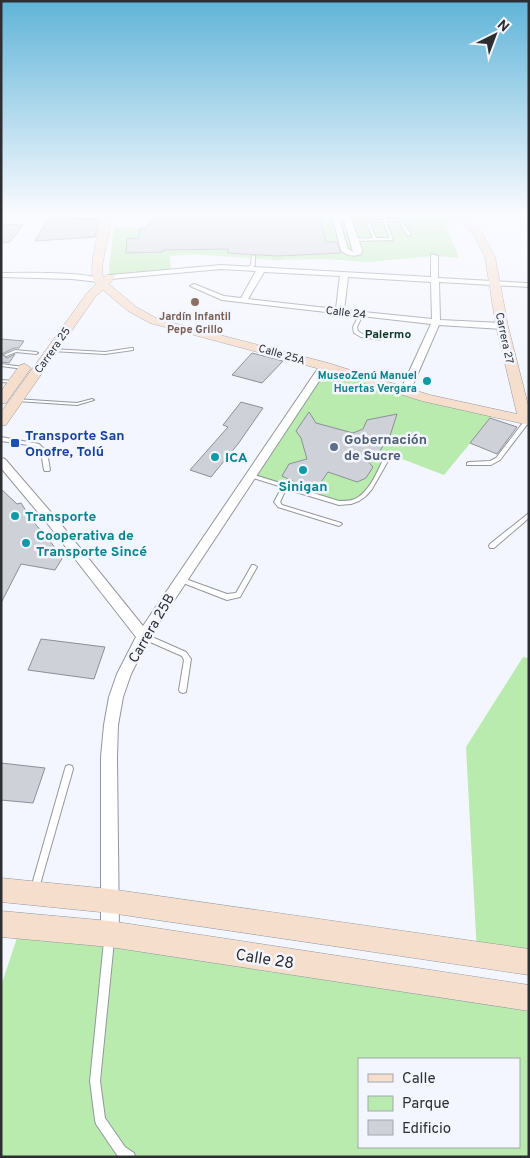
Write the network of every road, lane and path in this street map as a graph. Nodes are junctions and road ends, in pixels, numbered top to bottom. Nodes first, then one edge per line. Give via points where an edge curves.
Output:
1 (98, 267) edge
2 (109, 267) edge
3 (250, 267) edge
4 (434, 267) edge
5 (492, 267) edge
6 (248, 269) junction
7 (261, 270) junction
8 (344, 274) junction
9 (1, 276) edge
10 (107, 277) junction
11 (434, 280) junction
12 (494, 283) junction
13 (526, 284) dead end
14 (194, 286) dead end
15 (243, 301) junction
16 (340, 311) junction
17 (361, 314) junction
18 (436, 322) junction
19 (502, 326) junction
20 (378, 339) dead end
21 (131, 349) dead end
22 (52, 350) junction
23 (36, 353) junction
24 (6, 355) dead end
25 (1, 365) edge
26 (324, 366) junction
27 (24, 368) junction
28 (1, 380) edge
29 (14, 382) junction
30 (391, 382) junction
31 (407, 386) junction
32 (1, 400) edge
33 (17, 400) junction
34 (92, 400) dead end
35 (527, 417) edge
36 (1, 422) edge
37 (1, 439) edge
38 (389, 454) dead end
39 (1, 461) edge
40 (469, 464) dead end
41 (47, 470) dead end
42 (250, 475) junction
43 (285, 486) junction
44 (529, 515) edge
45 (339, 524) dead end
46 (492, 546) dead end
47 (254, 566) dead end
48 (180, 579) junction
49 (143, 636) junction
50 (183, 690) dead end
51 (69, 769) dead end
52 (1, 890) edge
53 (33, 892) junction
54 (110, 901) junction
55 (1, 924) edge
56 (110, 934) junction
57 (529, 962) edge
58 (529, 998) edge
59 (130, 1157) edge

1 - 10 main road
2 - 10 main road
3 - 6 lane
4 - 11 street
5 - 12 main road, Carrera 27
6 - 7 street
6 - 10 street via 197,268
7 - 8 street
7 - 15 street
8 - 11 street
8 - 16 street
9 - 10 street
10 - 22 main road, Carrera 25
10 - 23 main road, Carrera 25 via 83,288
10 - 26 main road, Calle 25A via 132,309 154,321
10 - 30 main road, Calle 25A via 137,305 159,317 294,350
11 - 12 street
11 - 18 street
12 - 13 street
12 - 19 main road, Carrera 27
14 - 15 street, Calle 24 via 222,298
15 - 16 street, Calle 24
16 - 17 street, Calle 24
17 - 18 street, Calle 24
17 - 20 lane via 356,332
18 - 19 street, Calle 24
18 - 31 street
19 - 35 main road, Carrera 27
21 - 22 lane via 104,352
22 - 33 main road, Carrera 25
23 - 24 lane via 15,351
23 - 27 main road, Carrera 25
25 - 27 lane
26 - 30 main road via 330,364
26 - 35 main road, Calle 25A via 427,398
26 - 42 street, Carrera 25B
27 - 29 main road, Carrera 25
28 - 29 lane
29 - 32 main road, Carrera 25
30 - 31 main road, Calle 25A
31 - 35 main road, Calle 25A
33 - 34 lane via 77,404
33 - 36 main road, Carrera 25
35 - 40 lane via 498,459 491,463
37 - 41 lane via 37,445 44,452
38 - 43 lane via 364,497 349,505
39 - 49 street
42 - 43 lane
42 - 48 street, Carrera 25B
43 - 45 lane via 277,502 280,506
44 - 46 lane
47 - 48 lane via 238,595 233,597
48 - 49 street, Carrera 25B
49 - 50 lane via 184,654 188,659
49 - 54 street, Carrera 25B via 124,674 111,726
51 - 53 lane
52 - 53 main road
53 - 54 main road
54 - 56 street, Carrera 25B
54 - 57 main road
55 - 56 main road, Calle 28
56 - 58 main road, Calle 28
56 - 59 lane via 95,1081 100,1120 120,1151

